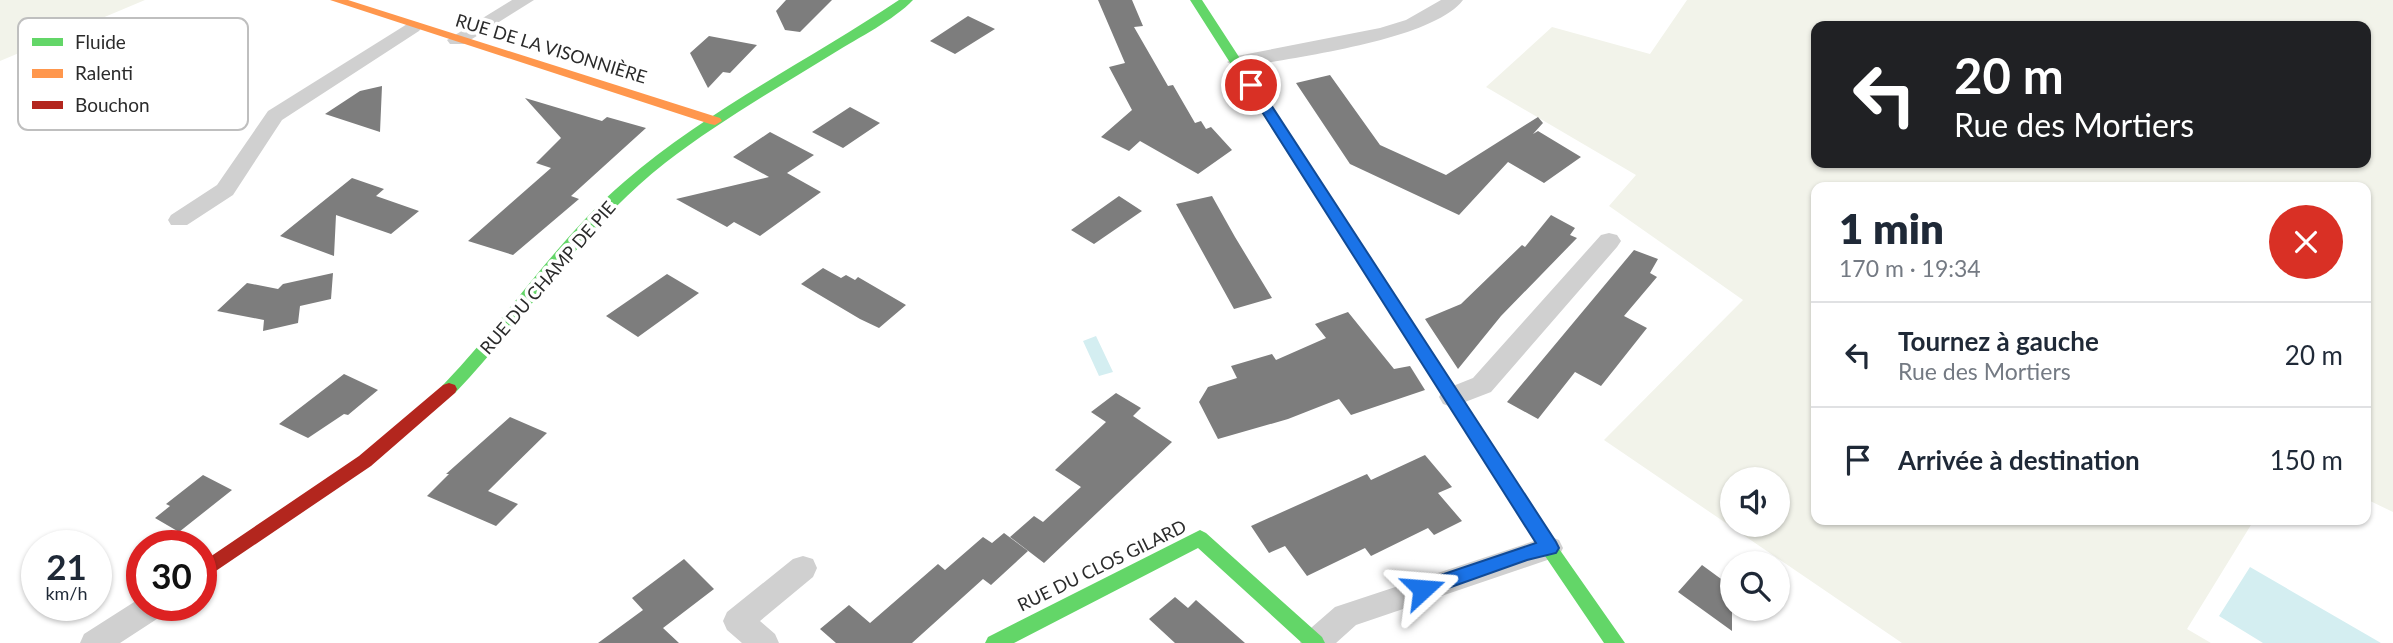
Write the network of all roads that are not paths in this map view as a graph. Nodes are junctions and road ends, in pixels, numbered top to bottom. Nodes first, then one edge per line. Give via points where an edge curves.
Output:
1 (336, 0) edge
2 (525, 0) edge
3 (907, 0) edge
4 (1196, 0) edge
5 (1454, 0) edge
6 (412, 27) junction
7 (457, 40) junction
8 (1237, 62) junction
9 (715, 121) junction
10 (179, 220) dead end
11 (1609, 241) dead end
12 (1452, 397) junction
13 (1549, 548) junction
14 (217, 562) edge
15 (803, 568) dead end
16 (129, 621) edge
17 (95, 643) edge
18 (764, 643) edge
19 (995, 643) edge
20 (1315, 643) edge
21 (1615, 643) edge

1 - 6 street, RUE DE LA VISONNIÈRE
2 - 7 street
3 - 9 street, RUE DU CHAMP DE PIE
4 - 8 street
5 - 8 street via 1413,24 1383,33
6 - 7 street, RUE DE LA VISONNIÈRE
6 - 10 street via 275,116 225,190
7 - 9 street, RUE DE LA VISONNIÈRE
8 - 12 street
9 - 14 street, RUE DU CHAMP DE PIE via 652,164 608,206 502,332 452,386 396,436
11 - 12 street via 1482,384
12 - 13 street
13 - 20 street via 1346,616
13 - 21 street
15 - 18 street via 738,621
16 - 17 street
19 - 20 street, RUE DU CLOS GILARD via 1200,538

